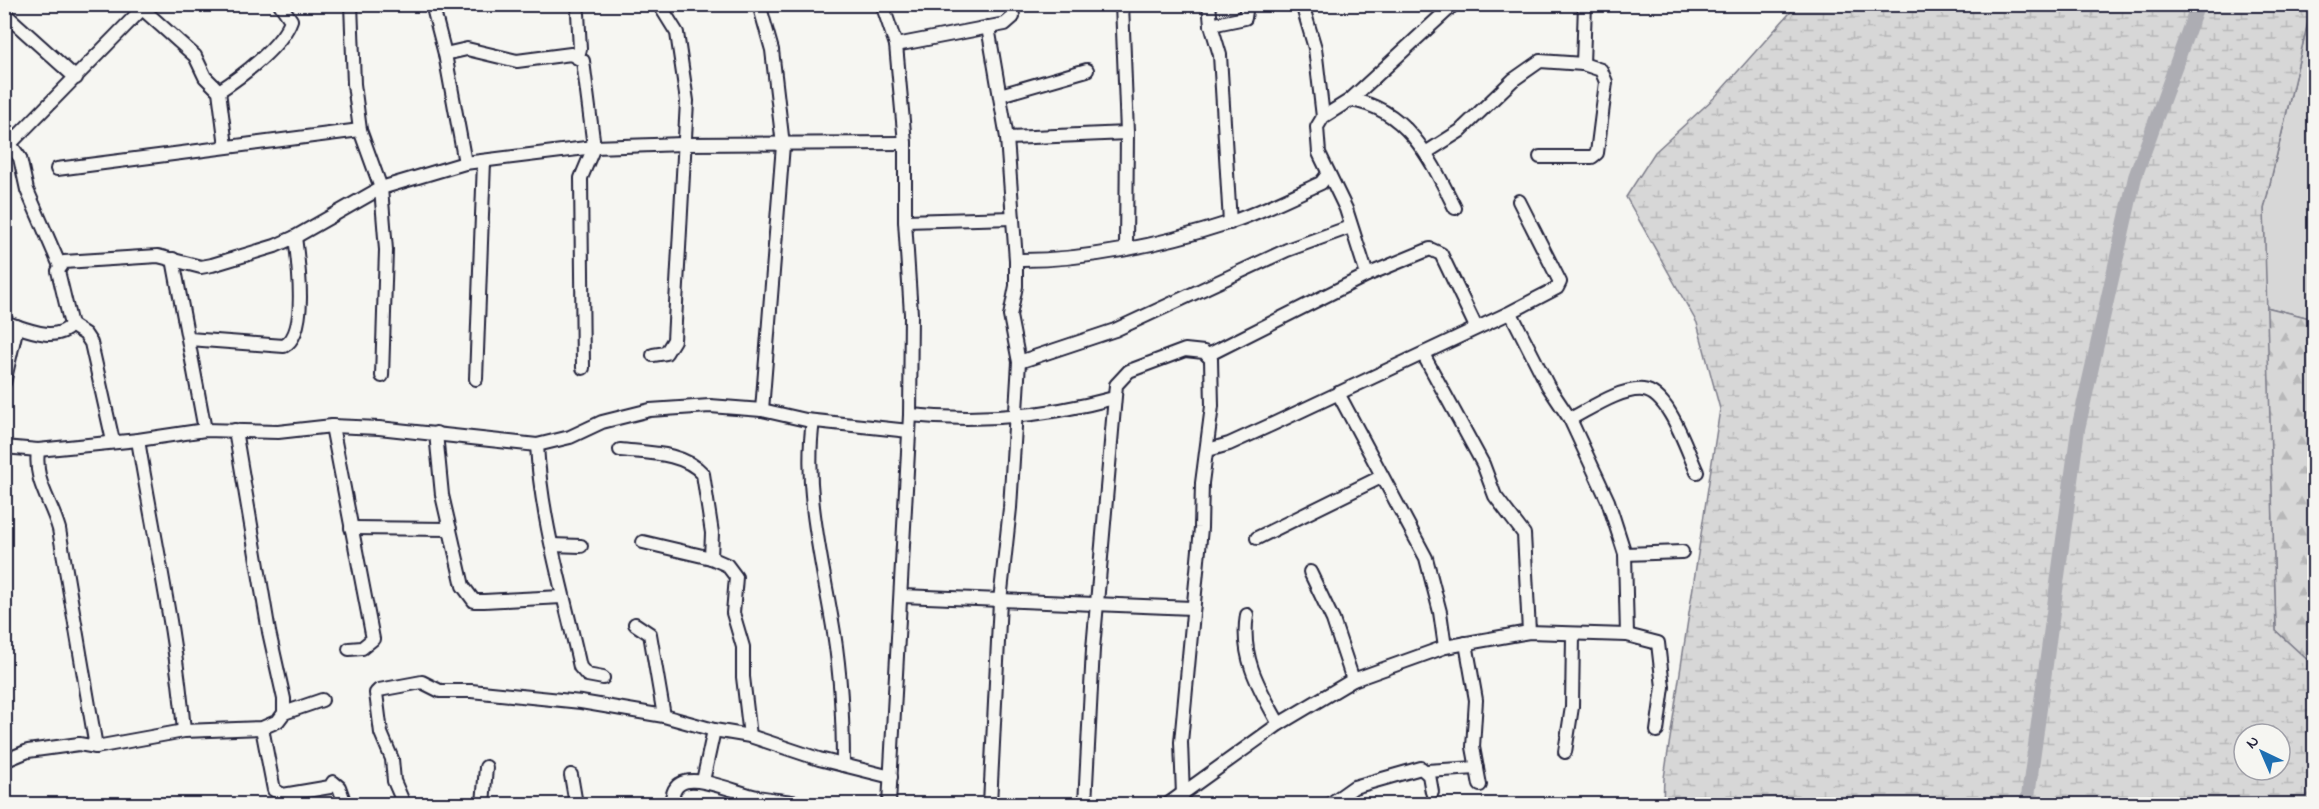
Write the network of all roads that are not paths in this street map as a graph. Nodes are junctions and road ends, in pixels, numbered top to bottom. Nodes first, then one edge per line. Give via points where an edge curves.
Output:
1 (280, 4) edge
2 (351, 4) edge
3 (432, 4) edge
4 (659, 4) edge
5 (759, 4) edge
6 (882, 4) edge
7 (1012, 4) edge
8 (1122, 4) edge
9 (1209, 4) edge
10 (1247, 4) edge
11 (1302, 4) edge
12 (1454, 4) edge
13 (1585, 4) edge
14 (140, 7) edge
15 (4, 13) edge
16 (578, 13) dead end
17 (1211, 24) junction
18 (988, 27) junction
19 (896, 45) junction
20 (445, 54) junction
21 (578, 56) junction
22 (1583, 64) junction
23 (1087, 70) dead end
24 (76, 78) junction
25 (219, 91) junction
26 (1000, 95) junction
27 (1350, 100) junction
28 (1323, 117) junction
29 (360, 130) junction
30 (1127, 133) junction
31 (1007, 138) junction
32 (7, 143) edge
33 (904, 143) junction
34 (683, 144) junction
35 (783, 145) junction
36 (226, 146) junction
37 (594, 147) junction
38 (1427, 152) junction
39 (1540, 158) dead end
40 (484, 161) junction
41 (465, 164) junction
42 (57, 169) dead end
43 (1328, 174) junction
44 (381, 188) junction
45 (1519, 201) dead end
46 (1455, 208) dead end
47 (1012, 218) junction
48 (905, 220) junction
49 (1230, 223) junction
50 (1350, 227) junction
51 (296, 237) junction
52 (1126, 248) junction
53 (173, 259) junction
54 (1016, 260) junction
55 (60, 266) junction
56 (1367, 275) junction
57 (1507, 314) junction
58 (4, 322) edge
59 (71, 325) junction
60 (17, 326) junction
61 (1476, 327) junction
62 (189, 339) junction
63 (1423, 354) junction
64 (1208, 355) junction
65 (653, 356) dead end
66 (1019, 362) junction
67 (583, 368) dead end
68 (382, 376) dead end
69 (476, 379) dead end
70 (4, 383) edge
71 (1338, 393) junction
72 (1114, 398) junction
73 (762, 410) junction
74 (910, 415) junction
75 (1017, 415) junction
76 (1570, 419) junction
77 (813, 421) junction
78 (332, 426) junction
79 (205, 430) junction
80 (235, 430) junction
81 (909, 431) junction
82 (436, 434) junction
83 (138, 440) junction
84 (113, 441) junction
85 (537, 445) junction
86 (4, 447) edge
87 (38, 450) junction
88 (620, 450) dead end
89 (1208, 450) junction
90 (1697, 472) dead end
91 (1381, 477) junction
92 (351, 528) junction
93 (450, 529) junction
94 (1257, 538) dead end
95 (643, 542) dead end
96 (552, 545) junction
97 (581, 546) dead end
98 (1682, 552) dead end
99 (1624, 554) junction
100 (711, 558) junction
101 (1310, 572) dead end
102 (902, 596) junction
103 (562, 597) junction
104 (1000, 601) junction
105 (1097, 605) junction
106 (1192, 608) junction
107 (1247, 615) dead end
108 (635, 624) dead end
109 (1529, 632) junction
110 (1573, 635) junction
111 (1627, 635) junction
112 (1466, 643) junction
113 (1444, 647) junction
114 (349, 649) dead end
115 (603, 678) dead end
116 (1353, 680) junction
117 (322, 700) dead end
118 (284, 713) junction
119 (664, 716) junction
120 (1278, 724) junction
121 (262, 728) junction
122 (714, 730) junction
123 (184, 731) junction
124 (1657, 731) dead end
125 (750, 736) junction
126 (96, 747) junction
127 (1564, 752) dead end
128 (4, 761) edge
129 (843, 765) junction
130 (486, 767) dead end
131 (1477, 768) junction
132 (1426, 771) junction
133 (571, 775) dead end
134 (891, 777) junction
135 (703, 782) junction
136 (1480, 785) dead end
137 (1432, 792) dead end
138 (1183, 795) junction
139 (784, 802) edge
140 (345, 804) edge
141 (404, 804) edge
142 (483, 804) edge
143 (576, 804) edge
144 (671, 804) edge
145 (804, 804) edge
146 (889, 804) edge
147 (990, 804) edge
148 (1085, 804) edge
149 (1168, 804) edge
150 (1330, 804) edge

1 - 25 street via 291,20 286,29 257,63
2 - 29 street
3 - 20 street
4 - 34 street via 677,33 687,101
5 - 35 street via 772,50
6 - 19 street
7 - 18 street via 1011,20
8 - 30 street
9 - 17 street
10 - 17 street via 1245,18
11 - 28 street via 1315,48
12 - 27 street
13 - 22 street
14 - 24 street
14 - 25 street via 195,56 205,77
15 - 24 street
16 - 21 street
17 - 49 street via 1220,55
18 - 19 street
18 - 26 street
19 - 33 street
20 - 21 street via 467,49 517,61
20 - 41 street
21 - 37 street via 585,68
22 - 38 street via 1540,61 1460,131
22 - 39 street via 1601,70 1606,81 1597,153 1592,157
23 - 26 street
24 - 32 street
25 - 36 street
26 - 31 street
27 - 28 street
27 - 38 street via 1378,109
28 - 43 street via 1316,139
29 - 36 street
29 - 44 street
30 - 31 street
30 - 52 street
31 - 47 street
32 - 55 street via 20,158 27,190
33 - 35 street
33 - 48 street
34 - 35 street
34 - 37 street
34 - 65 street via 674,340 666,353
35 - 73 street
36 - 42 street
37 - 40 street
37 - 67 street via 581,178
38 - 46 street
40 - 41 street
40 - 69 street
41 - 44 street
43 - 49 street via 1321,183
43 - 50 street via 1346,209
44 - 51 street
44 - 68 street via 386,250
45 - 57 street via 1560,282 1557,288
47 - 48 street
47 - 54 street
48 - 74 street via 911,314
49 - 52 street
50 - 56 street
50 - 66 street via 1287,250 1115,330
51 - 53 street via 201,267
51 - 62 street via 301,290 295,332 289,343 284,346
52 - 54 street via 1053,261
53 - 55 street via 158,256 72,260
53 - 62 street
54 - 66 street via 1011,316
55 - 59 street
56 - 61 street via 1430,249 1438,252
56 - 64 street
57 - 61 street
57 - 76 street via 1513,317 1548,386
58 - 60 street
59 - 60 street via 58,334
59 - 84 street via 91,343
60 - 70 street
61 - 63 street
62 - 79 street
63 - 71 street
63 - 109 street via 1483,464 1495,496 1524,534
64 - 72 street via 1185,350 1129,371 1116,385
64 - 89 street via 1213,368
66 - 75 street
71 - 89 street
71 - 91 street
72 - 75 street via 1059,411
72 - 105 street
73 - 77 street
73 - 85 street via 710,406 650,410
74 - 75 street
74 - 81 street
75 - 104 street
76 - 90 street via 1630,392 1653,393 1664,402
76 - 99 street via 1608,501
77 - 81 street
77 - 129 street via 810,440 816,536 835,638 843,713
78 - 80 street via 278,432
78 - 82 street
78 - 92 street
79 - 80 street
79 - 83 street
80 - 118 street
81 - 102 street
82 - 85 street
82 - 93 street via 437,464
83 - 84 street
83 - 123 street via 170,609
84 - 87 street
85 - 96 street via 538,472
86 - 87 street
87 - 126 street via 38,479 59,529
88 - 100 street via 676,458 702,472 712,533
89 - 106 street
91 - 94 street
91 - 113 street via 1426,558 1440,612
92 - 93 street
92 - 114 street via 373,639 362,648
93 - 103 street via 463,586 474,601
95 - 100 street
96 - 97 street
96 - 103 street
98 - 99 street
99 - 111 street
100 - 125 street via 727,566 736,577 733,613 743,647
101 - 116 street via 1333,620
102 - 104 street
102 - 134 street via 894,674
103 - 115 street via 580,667 587,675
104 - 105 street
104 - 147 street
105 - 106 street
105 - 148 street
106 - 138 street via 1181,742
107 - 120 street via 1244,637 1249,660
108 - 119 street via 650,633
109 - 110 street
109 - 112 street
110 - 111 street
110 - 127 street via 1572,707
111 - 124 street via 1658,643 1663,687
112 - 113 street
112 - 131 street via 1476,700 1473,747
113 - 116 street
116 - 120 street
117 - 118 street
118 - 121 street via 278,721
119 - 122 street
119 - 141 street via 581,702 440,691 422,682 379,690 376,693 381,733
120 - 138 street
121 - 123 street
121 - 140 street via 274,790 283,795 330,787 333,782
122 - 125 street
122 - 135 street
123 - 126 street
125 - 129 street
126 - 128 street via 79,744 28,751
129 - 134 street
130 - 142 street
131 - 132 street
131 - 136 street
132 - 137 street
132 - 150 street via 1415,769 1354,787
133 - 143 street
134 - 146 street
135 - 139 street
135 - 144 street via 678,784
138 - 149 street
139 - 145 street

